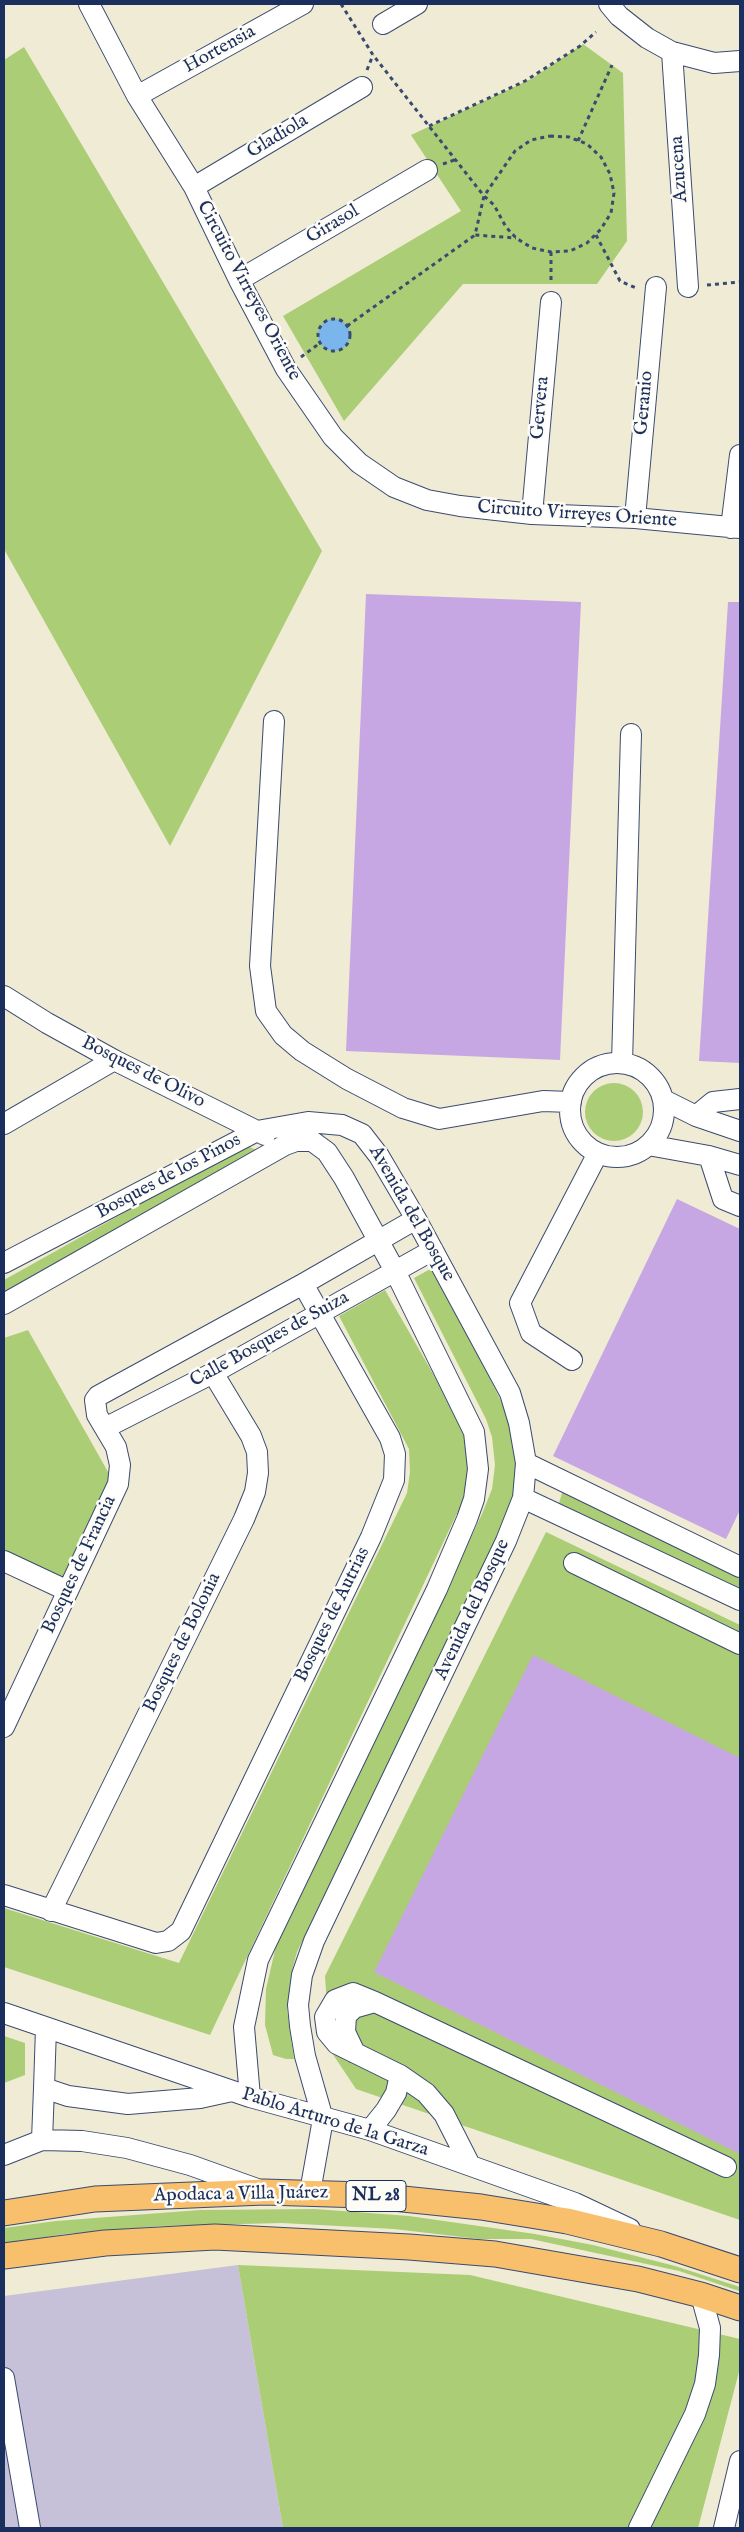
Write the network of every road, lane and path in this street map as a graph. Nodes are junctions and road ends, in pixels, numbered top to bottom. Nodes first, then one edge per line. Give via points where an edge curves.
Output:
1 (90, 4) edge
2 (303, 4) edge
3 (341, 4) edge
4 (417, 4) edge
5 (609, 4) edge
6 (383, 24) dead end
7 (596, 32) dead end
8 (672, 52) junction
9 (740, 61) edge
10 (612, 65) dead end
11 (362, 87) dead end
12 (137, 96) junction
13 (429, 126) junction
14 (578, 141) junction
15 (426, 170) dead end
16 (194, 187) junction
17 (484, 196) junction
18 (475, 235) junction
19 (516, 238) junction
20 (551, 252) junction
21 (238, 280) junction
22 (656, 287) dead end
23 (688, 287) dead end
24 (551, 302) joint
25 (347, 326) junction
26 (740, 455) edge
27 (532, 514) junction
28 (634, 518) junction
29 (736, 528) edge
30 (274, 721) dead end
31 (631, 734) dead end
32 (4, 996) edge
33 (114, 1060) junction
34 (622, 1063) junction
35 (740, 1099) edge
36 (664, 1100) junction
37 (571, 1102) junction
38 (696, 1116) junction
39 (4, 1124) edge
40 (342, 1125) joint
41 (256, 1131) junction
42 (740, 1131) edge
43 (285, 1145) junction
44 (648, 1146) junction
45 (598, 1153) junction
46 (709, 1156) junction
47 (740, 1165) edge
48 (740, 1206) edge
49 (416, 1218) junction
50 (378, 1241) junction
51 (433, 1250) junction
52 (4, 1263) edge
53 (395, 1271) junction
54 (303, 1284) junction
55 (4, 1304) edge
56 (321, 1312) junction
57 (572, 1360) dead end
58 (213, 1373) junction
59 (95, 1400) joint
60 (105, 1428) junction
61 (526, 1463) junction
62 (523, 1498) junction
63 (4, 1561) edge
64 (574, 1563) dead end
65 (740, 1567) edge
66 (68, 1591) junction
67 (740, 1600) edge
68 (740, 1644) edge
69 (4, 1727) edge
70 (4, 1895) edge
71 (51, 1911) junction
72 (4, 2013) edge
73 (46, 2028) junction
74 (400, 2074) junction
75 (44, 2088) junction
76 (241, 2094) junction
77 (323, 2119) junction
78 (370, 2130) junction
79 (42, 2140) junction
80 (4, 2155) edge
81 (470, 2165) junction
82 (726, 2167) dead end
83 (264, 2192) junction
84 (310, 2192) junction
85 (4, 2213) edge
86 (662, 2244) junction
87 (4, 2256) edge
88 (740, 2270) edge
89 (702, 2295) junction
90 (740, 2308) edge
91 (4, 2378) edge
92 (740, 2461) edge
93 (30, 2528) edge
94 (639, 2528) edge
95 (724, 2528) edge

1 - 12 street, Circuito Virreyes Oriente
2 - 12 street, Hortensia
3 - 13 path via 373,55
4 - 6 street
5 - 8 street via 647,38
7 - 13 path via 525,81
8 - 9 street via 714,63
8 - 23 street, Azucena
10 - 14 path
11 - 16 street, Gladiola
12 - 16 street, Circuito Virreyes Oriente
13 - 17 path
14 - 17 path via 550,136 531,140 515,151
14 - 20 path via 587,144 601,157 610,174 614,193 610,213 601,229 587,243 570,251
15 - 21 street, Girasol
16 - 21 street, Circuito Virreyes Oriente
17 - 18 path
17 - 19 path
18 - 19 path
18 - 25 path
19 - 20 path via 532,248
20 - 24 path
21 - 27 street, Circuito Virreyes Oriente via 286,369 333,437 359,463 394,487 427,500
22 - 28 street, Geranio
24 - 27 street, Gervera
25 - 25 path via 350,336 346,346 337,351 323,347 318,332 323,323 338,320
26 - 29 street
27 - 28 street, Circuito Virreyes Oriente
28 - 29 street, Circuito Virreyes Oriente
30 - 37 street via 260,966 266,1011 283,1035 302,1052 354,1083 403,1108 439,1120 543,1101
31 - 34 street
32 - 33 street, Bosques de Olivo
33 - 39 street
33 - 41 street, Bosques de Olivo
34 - 36 street via 645,1072 655,1082
34 - 37 street via 606,1064 591,1070 578,1084
35 - 38 street via 713,1102
36 - 38 street
36 - 44 street via 661,1127
37 - 45 street via 573,1127 583,1142
38 - 42 street
40 - 41 street, Bosques de los Pinos via 308,1122
40 - 49 street, Avenida del Bosque via 362,1134 371,1144
41 - 43 street, Bosques de Olivo
41 - 52 street, Bosques de los Pinos
43 - 50 street, Bosques de los Pinos via 312,1141 327,1152
43 - 55 street, Bosques de los Pinos
44 - 45 street via 629,1156
44 - 46 street
45 - 57 street via 520,1303 531,1333
46 - 47 street
46 - 48 street via 723,1199
49 - 50 street, Calle Bosques de Suiza
49 - 51 street, Avenida del Bosque
50 - 53 street
50 - 54 street, Calle Bosques de Suiza
51 - 53 street, Calle Bosques de Suiza
51 - 61 street, Avenida del Bosque via 510,1393
53 - 56 street, Calle Bosques de Suiza
53 - 76 street via 474,1432 478,1469 474,1499 436,1588 258,1960 244,2027
54 - 56 street, Bosques de Autrias
54 - 59 street, Calle Bosques de Suiza via 102,1392
56 - 58 street, Calle Bosques de Suiza
56 - 71 street, Bosques de Autrias via 390,1438 395,1454 394,1480 371,1537 181,1931 168,1941 156,1943
58 - 60 street, Calle Bosques de Suiza
58 - 71 street, Bosques de Bolonia via 251,1436 257,1452 255,1492
59 - 60 street, Bosques de Francia via 97,1415
60 - 66 street, Bosques de Francia via 116,1447 120,1465 118,1484
61 - 62 street, Avenida del Bosque
61 - 65 street
62 - 67 street
62 - 77 street, Avenida del Bosque via 506,1541 314,1941 302,1975 298,2005 300,2026
63 - 66 street
64 - 68 street
66 - 69 street, Bosques de Francia
70 - 71 street
72 - 73 street, Pablo Arturo de la Garza
73 - 75 street
73 - 76 street, Pablo Arturo de la Garza
74 - 78 street via 392,2099
74 - 81 street via 426,2093 444,2114
74 - 82 street via 337,2044 327,2032 326,2017 335,2000 353,1993 375,2002
75 - 76 street via 68,2096 128,2104
75 - 79 street
76 - 77 street, Pablo Arturo de la Garza
77 - 78 street, Pablo Arturo de la Garza
77 - 84 street
78 - 81 street, Pablo Arturo de la Garza
79 - 80 street
79 - 83 street via 82,2141 127,2148 190,2165
81 - 86 street, Pablo Arturo de la Garza via 574,2203
83 - 84 main road, Apodaca a Villa Juárez / NL 28
83 - 85 main road, Apodaca a Villa Juárez / NL 28 via 95,2199
84 - 86 main road, Apodaca a Villa Juárez / NL 28 via 481,2207 567,2221
86 - 88 main road, Apodaca a Villa Juárez / NL 28
87 - 89 main road via 105,2243 215,2237 322,2240 495,2254 638,2279
89 - 90 main road
89 - 94 street via 710,2328 705,2384 695,2414
91 - 93 street
92 - 95 street

